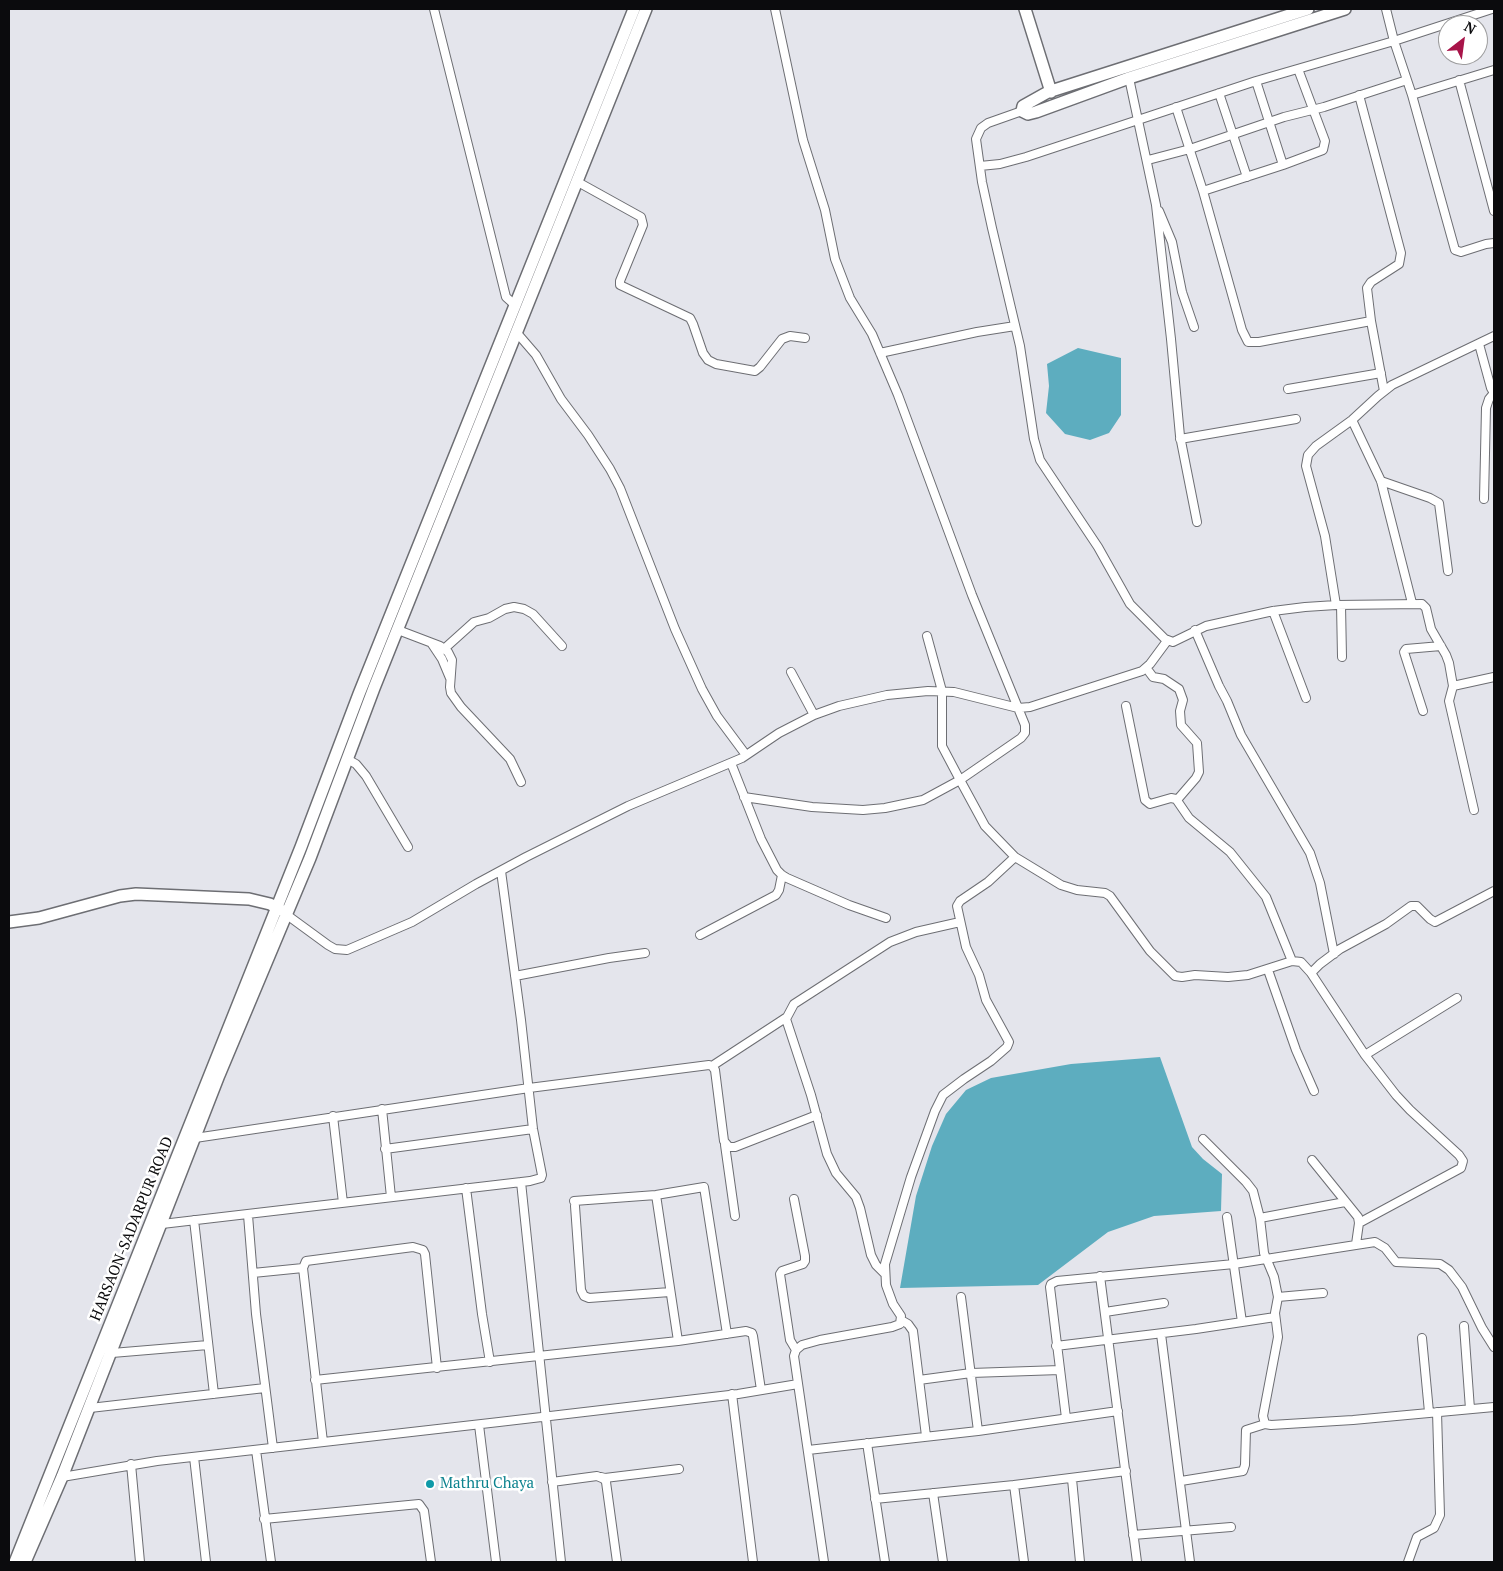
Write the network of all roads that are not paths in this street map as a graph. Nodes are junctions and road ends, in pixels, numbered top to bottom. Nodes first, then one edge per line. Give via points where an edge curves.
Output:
1 (434, 9) edge
2 (634, 9) edge
3 (646, 9) edge
4 (775, 9) edge
5 (1025, 9) edge
6 (1308, 9) edge
7 (1345, 9) edge
8 (1386, 9) edge
9 (1492, 9) edge
10 (1250, 33) junction
11 (1394, 40) junction
12 (1140, 69) junction
13 (1298, 69) junction
14 (1493, 70) edge
15 (1128, 78) junction
16 (1494, 79) edge
17 (1407, 80) junction
18 (1458, 80) junction
19 (1256, 81) junction
20 (1052, 92) junction
21 (1219, 93) junction
22 (1359, 95) junction
23 (1412, 95) junction
24 (1176, 107) junction
25 (1314, 109) junction
26 (1022, 111) junction
27 (1138, 119) junction
28 (1270, 123) junction
29 (1232, 135) junction
30 (1190, 149) junction
31 (1148, 160) junction
32 (980, 166) junction
33 (1283, 166) junction
34 (1247, 177) junction
35 (576, 181) junction
36 (1203, 191) junction
37 (1156, 205) junction
38 (1494, 211) edge
39 (1494, 242) edge
40 (520, 304) junction
41 (1371, 320) junction
42 (1015, 326) junction
43 (1194, 327) dead end
44 (517, 333) junction
45 (1494, 336) edge
46 (805, 338) dead end
47 (1479, 344) junction
48 (880, 353) junction
49 (1381, 373) junction
50 (1288, 389) dead end
51 (1384, 391) junction
52 (1494, 393) edge
53 (1296, 419) dead end
54 (1352, 420) junction
55 (1180, 439) junction
56 (1381, 481) junction
57 (1484, 499) dead end
58 (1197, 522) dead end
59 (1448, 571) dead end
60 (1412, 603) junction
61 (1338, 605) junction
62 (1273, 611) junction
63 (398, 630) junction
64 (1195, 630) junction
65 (927, 636) dead end
66 (1167, 641) junction
67 (431, 643) junction
68 (562, 646) dead end
69 (1440, 646) junction
70 (444, 649) junction
71 (1342, 657) dead end
72 (1147, 669) junction
73 (791, 672) dead end
74 (1494, 677) edge
75 (451, 682) junction
76 (1454, 686) junction
77 (942, 691) junction
78 (1306, 698) dead end
79 (1126, 706) dead end
80 (1018, 708) junction
81 (1423, 711) dead end
82 (814, 714) junction
83 (746, 755) junction
84 (347, 759) junction
85 (731, 762) junction
86 (960, 780) junction
87 (520, 782) dead end
88 (744, 797) junction
89 (1177, 800) junction
90 (1474, 810) dead end
91 (408, 848) dead end
92 (1015, 857) junction
93 (500, 870) junction
94 (782, 875) junction
95 (1494, 890) edge
96 (277, 907) junction
97 (287, 914) junction
98 (886, 918) dead end
99 (9, 922) edge
100 (960, 922) junction
101 (700, 935) dead end
102 (645, 953) dead end
103 (1334, 954) junction
104 (1292, 961) junction
105 (1268, 970) junction
106 (1311, 973) junction
107 (516, 976) junction
108 (1457, 998) dead end
109 (787, 1017) junction
110 (1365, 1055) junction
111 (712, 1066) junction
112 (529, 1088) junction
113 (1314, 1091) dead end
114 (382, 1109) junction
115 (817, 1115) junction
116 (333, 1116) junction
117 (533, 1129) junction
118 (195, 1138) junction
119 (1203, 1140) dead end
120 (726, 1145) junction
121 (385, 1149) junction
122 (1312, 1160) dead end
123 (521, 1182) junction
124 (466, 1188) junction
125 (656, 1195) junction
126 (391, 1197) junction
127 (794, 1199) dead end
128 (1345, 1202) junction
129 (343, 1203) junction
130 (248, 1214) junction
131 (735, 1216) dead end
132 (1227, 1217) dead end
133 (1260, 1218) junction
134 (194, 1220) junction
135 (1359, 1223) junction
136 (162, 1224) junction
137 (1356, 1244) junction
138 (1266, 1259) junction
139 (1234, 1264) junction
140 (303, 1268) junction
141 (253, 1272) junction
142 (884, 1273) junction
143 (1100, 1276) junction
144 (670, 1292) junction
145 (1323, 1293) dead end
146 (961, 1297) dead end
147 (1278, 1297) junction
148 (1164, 1303) dead end
149 (1105, 1312) junction
150 (1275, 1316) junction
151 (901, 1320) junction
152 (1242, 1322) junction
153 (1464, 1326) dead end
154 (726, 1334) junction
155 (1161, 1334) junction
156 (1422, 1338) dead end
157 (1108, 1340) junction
158 (678, 1341) junction
159 (208, 1345) junction
160 (1056, 1346) junction
161 (1494, 1347) edge
162 (796, 1350) junction
163 (112, 1353) junction
164 (538, 1356) junction
165 (490, 1362) junction
166 (437, 1368) junction
167 (1060, 1370) junction
168 (970, 1373) junction
169 (316, 1380) junction
170 (920, 1380) junction
171 (798, 1384) junction
172 (265, 1388) junction
173 (761, 1390) junction
174 (214, 1394) junction
175 (732, 1394) junction
176 (1494, 1407) edge
177 (90, 1408) junction
178 (1470, 1409) junction
179 (1118, 1411) junction
180 (1433, 1412) junction
181 (545, 1416) junction
182 (1066, 1418) junction
183 (1265, 1424) junction
184 (479, 1425) junction
185 (978, 1430) junction
186 (926, 1436) junction
187 (323, 1442) junction
188 (867, 1443) junction
189 (273, 1448) junction
190 (256, 1450) junction
191 (808, 1450) junction
192 (194, 1457) junction
193 (131, 1464) junction
194 (679, 1469) dead end
195 (1126, 1471) junction
196 (62, 1477) junction
197 (601, 1477) junction
198 (1072, 1479) junction
199 (1181, 1480) junction
200 (552, 1482) junction
201 (1014, 1485) junction
202 (933, 1493) junction
203 (875, 1499) junction
204 (264, 1519) junction
205 (1231, 1527) dead end
206 (1185, 1530) junction
207 (1133, 1535) junction
208 (15, 1562) edge
209 (24, 1562) edge
210 (140, 1562) edge
211 (206, 1562) edge
212 (271, 1562) edge
213 (431, 1562) edge
214 (496, 1562) edge
215 (561, 1562) edge
216 (617, 1562) edge
217 (753, 1562) edge
218 (824, 1562) edge
219 (884, 1562) edge
220 (943, 1562) edge
221 (1024, 1562) edge
222 (1080, 1562) edge
223 (1137, 1562) edge
224 (1190, 1562) edge
225 (1408, 1562) edge

1 - 40 street via 506,297
2 - 40 street
3 - 35 street
4 - 48 street via 803,140 835,259 850,298 866,322
5 - 20 street
6 - 10 street
7 - 10 street
8 - 11 street
9 - 11 street
10 - 12 street
11 - 13 street
11 - 17 street
12 - 15 street
12 - 20 street
13 - 19 street
13 - 25 street
14 - 16 street
14 - 18 street
15 - 26 street via 1036,112 1028,114
15 - 27 street
17 - 22 street
17 - 23 street
18 - 23 street
18 - 38 street
19 - 21 street
19 - 28 street
20 - 26 street via 1023,106
21 - 24 street
21 - 29 street
22 - 25 street
22 - 41 street via 1402,256 1399,264 1369,284 1367,294
23 - 39 street via 1455,250 1461,252
24 - 27 street
24 - 30 street
25 - 28 street
25 - 33 street via 1325,146 1319,152
26 - 32 street via 981,128 976,139
27 - 31 street
27 - 32 street via 1017,160
28 - 29 street
28 - 33 street
29 - 30 street
29 - 34 street
30 - 31 street
30 - 36 street
31 - 37 street
32 - 42 street
33 - 34 street
34 - 36 street
35 - 40 street
35 - 46 street via 641,217 644,225 620,285 690,318 708,360 755,371 782,339 790,336
36 - 41 street via 1248,342
37 - 43 street via 1172,242 1182,292
37 - 55 street
40 - 44 street, HARSAON-SADARPUR ROAD
40 - 96 street, HARSAON-SADARPUR ROAD via 359,694
41 - 49 street
42 - 48 street
42 - 66 street via 1040,460 1098,547 1130,604
44 - 63 street, HARSAON-SADARPUR ROAD
44 - 83 street via 536,355 561,399 614,474 702,689
45 - 47 street
47 - 51 street
47 - 52 street
48 - 80 street
49 - 50 street
49 - 51 street
51 - 54 street
52 - 57 street via 1486,408
53 - 55 street
54 - 56 street
54 - 61 street via 1316,446 1306,460
55 - 58 street
56 - 59 street via 1439,503
56 - 60 street
60 - 61 street
60 - 69 street via 1426,608 1431,629
61 - 62 street
61 - 71 street
62 - 64 street
62 - 78 street
63 - 67 street
63 - 84 street, HARSAON-SADARPUR ROAD
64 - 66 street via 1173,642
64 - 103 street via 1241,735 1310,853 1320,883
65 - 77 street
66 - 72 street
67 - 70 street
67 - 75 street via 446,666
68 - 70 street via 537,617 514,607 474,622
69 - 76 street via 1447,658
69 - 81 street via 1406,649 1404,652
70 - 75 street via 452,660
72 - 80 street
72 - 89 street via 1153,676 1179,689 1183,700 1181,725 1197,743 1199,772
73 - 82 street
74 - 76 street
75 - 87 street via 455,700 510,758
76 - 90 street via 1449,700
77 - 80 street
77 - 82 street via 887,695
77 - 86 street via 942,746
79 - 89 street via 1145,800 1150,804 1171,798
80 - 86 street via 1026,725 1023,736
82 - 83 street
83 - 85 street
84 - 91 street via 366,776
84 - 97 street, HARSAON-SADARPUR ROAD
85 - 88 street
85 - 93 street via 628,806
86 - 88 street via 923,800 863,810 820,808
86 - 92 street via 985,826
88 - 94 street via 761,839
89 - 104 street via 1189,818 1230,852 1260,888
92 - 100 street via 958,903
92 - 105 street via 1061,885 1110,896 1150,951 1175,976 1236,976
93 - 97 street via 412,922 348,950 328,945
93 - 107 street
94 - 98 street
94 - 101 street via 776,895
95 - 103 street via 1435,922 1417,906 1411,906
96 - 97 street
96 - 99 street via 249,899 136,894 39,918
96 - 208 street, HARSAON-SADARPUR ROAD
97 - 118 street, HARSAON-SADARPUR ROAD
100 - 109 street via 890,942 794,1004
100 - 142 street via 986,1000 1009,1045 951,1088 939,1101 911,1177
102 - 107 street
103 - 106 street
104 - 105 street
104 - 106 street via 1301,962
105 - 113 street
106 - 110 street
107 - 112 street
108 - 110 street
109 - 111 street
109 - 115 street via 786,1023
110 - 135 street via 1405,1105 1459,1155 1463,1164
111 - 112 street
111 - 120 street
112 - 114 street
112 - 117 street
114 - 116 street
114 - 121 street
115 - 120 street via 735,1147
115 - 142 street via 827,1154 836,1173 856,1197 870,1255
116 - 118 street
116 - 129 street
117 - 121 street
117 - 123 street via 542,1177
118 - 136 street, HARSAON-SADARPUR ROAD
119 - 133 street via 1251,1187
120 - 131 street
121 - 126 street
122 - 128 street
123 - 124 street
123 - 164 street
124 - 126 street
124 - 165 street
125 - 144 street
125 - 144 street via 574,1203 581,1290 589,1298
125 - 154 street via 704,1186
126 - 129 street
127 - 162 street via 805,1261 782,1271 780,1276 790,1340
128 - 133 street
128 - 135 street
129 - 130 street
130 - 134 street
130 - 141 street
132 - 139 street
133 - 138 street
134 - 136 street
134 - 159 street
135 - 137 street
136 - 163 street, HARSAON-SADARPUR ROAD
137 - 138 street
137 - 161 street via 1378,1242 1396,1262 1445,1266 1458,1280
138 - 139 street
138 - 147 street
139 - 143 street
139 - 152 street
140 - 141 street
140 - 166 street via 309,1260 413,1248 423,1250
140 - 169 street
141 - 172 street
142 - 151 street via 888,1294
143 - 149 street
143 - 160 street via 1051,1284
144 - 158 street
145 - 147 street
146 - 168 street
147 - 150 street
148 - 149 street
149 - 157 street
150 - 152 street
150 - 183 street via 1278,1337 1263,1416
151 - 162 street via 900,1324 892,1327 820,1340
151 - 170 street via 913,1331
152 - 155 street
153 - 178 street
154 - 158 street
154 - 173 street via 746,1330 752,1333
155 - 157 street
155 - 199 street
156 - 180 street
157 - 160 street
157 - 179 street
158 - 164 street
159 - 163 street
159 - 174 street
160 - 167 street
162 - 171 street via 794,1364
163 - 177 street, HARSAON-SADARPUR ROAD
164 - 165 street
164 - 181 street
165 - 166 street
166 - 169 street
167 - 168 street
167 - 182 street
168 - 170 street
168 - 185 street
169 - 187 street
170 - 186 street
171 - 173 street
171 - 191 street
172 - 174 street
172 - 189 street
173 - 175 street
174 - 177 street
175 - 181 street
175 - 217 street
176 - 178 street
177 - 196 street, HARSAON-SADARPUR ROAD
178 - 180 street
179 - 182 street
179 - 195 street
180 - 183 street
180 - 225 street via 1440,1515 1434,1528 1417,1537
181 - 184 street
181 - 200 street
182 - 185 street
183 - 199 street via 1246,1430 1243,1471
184 - 187 street
184 - 214 street
185 - 186 street
186 - 188 street
187 - 189 street
188 - 191 street
188 - 203 street
189 - 190 street
190 - 192 street
190 - 204 street
191 - 218 street
192 - 193 street
192 - 211 street
193 - 196 street
193 - 210 street
194 - 197 street
195 - 198 street
195 - 207 street
196 - 209 street, HARSAON-SADARPUR ROAD
197 - 200 street
197 - 216 street via 606,1482
198 - 201 street
198 - 222 street
199 - 206 street
200 - 215 street
201 - 202 street
201 - 221 street
202 - 203 street
202 - 220 street
203 - 219 street
204 - 212 street
204 - 213 street via 419,1504 424,1511
205 - 206 street
206 - 207 street
206 - 224 street
207 - 223 street

